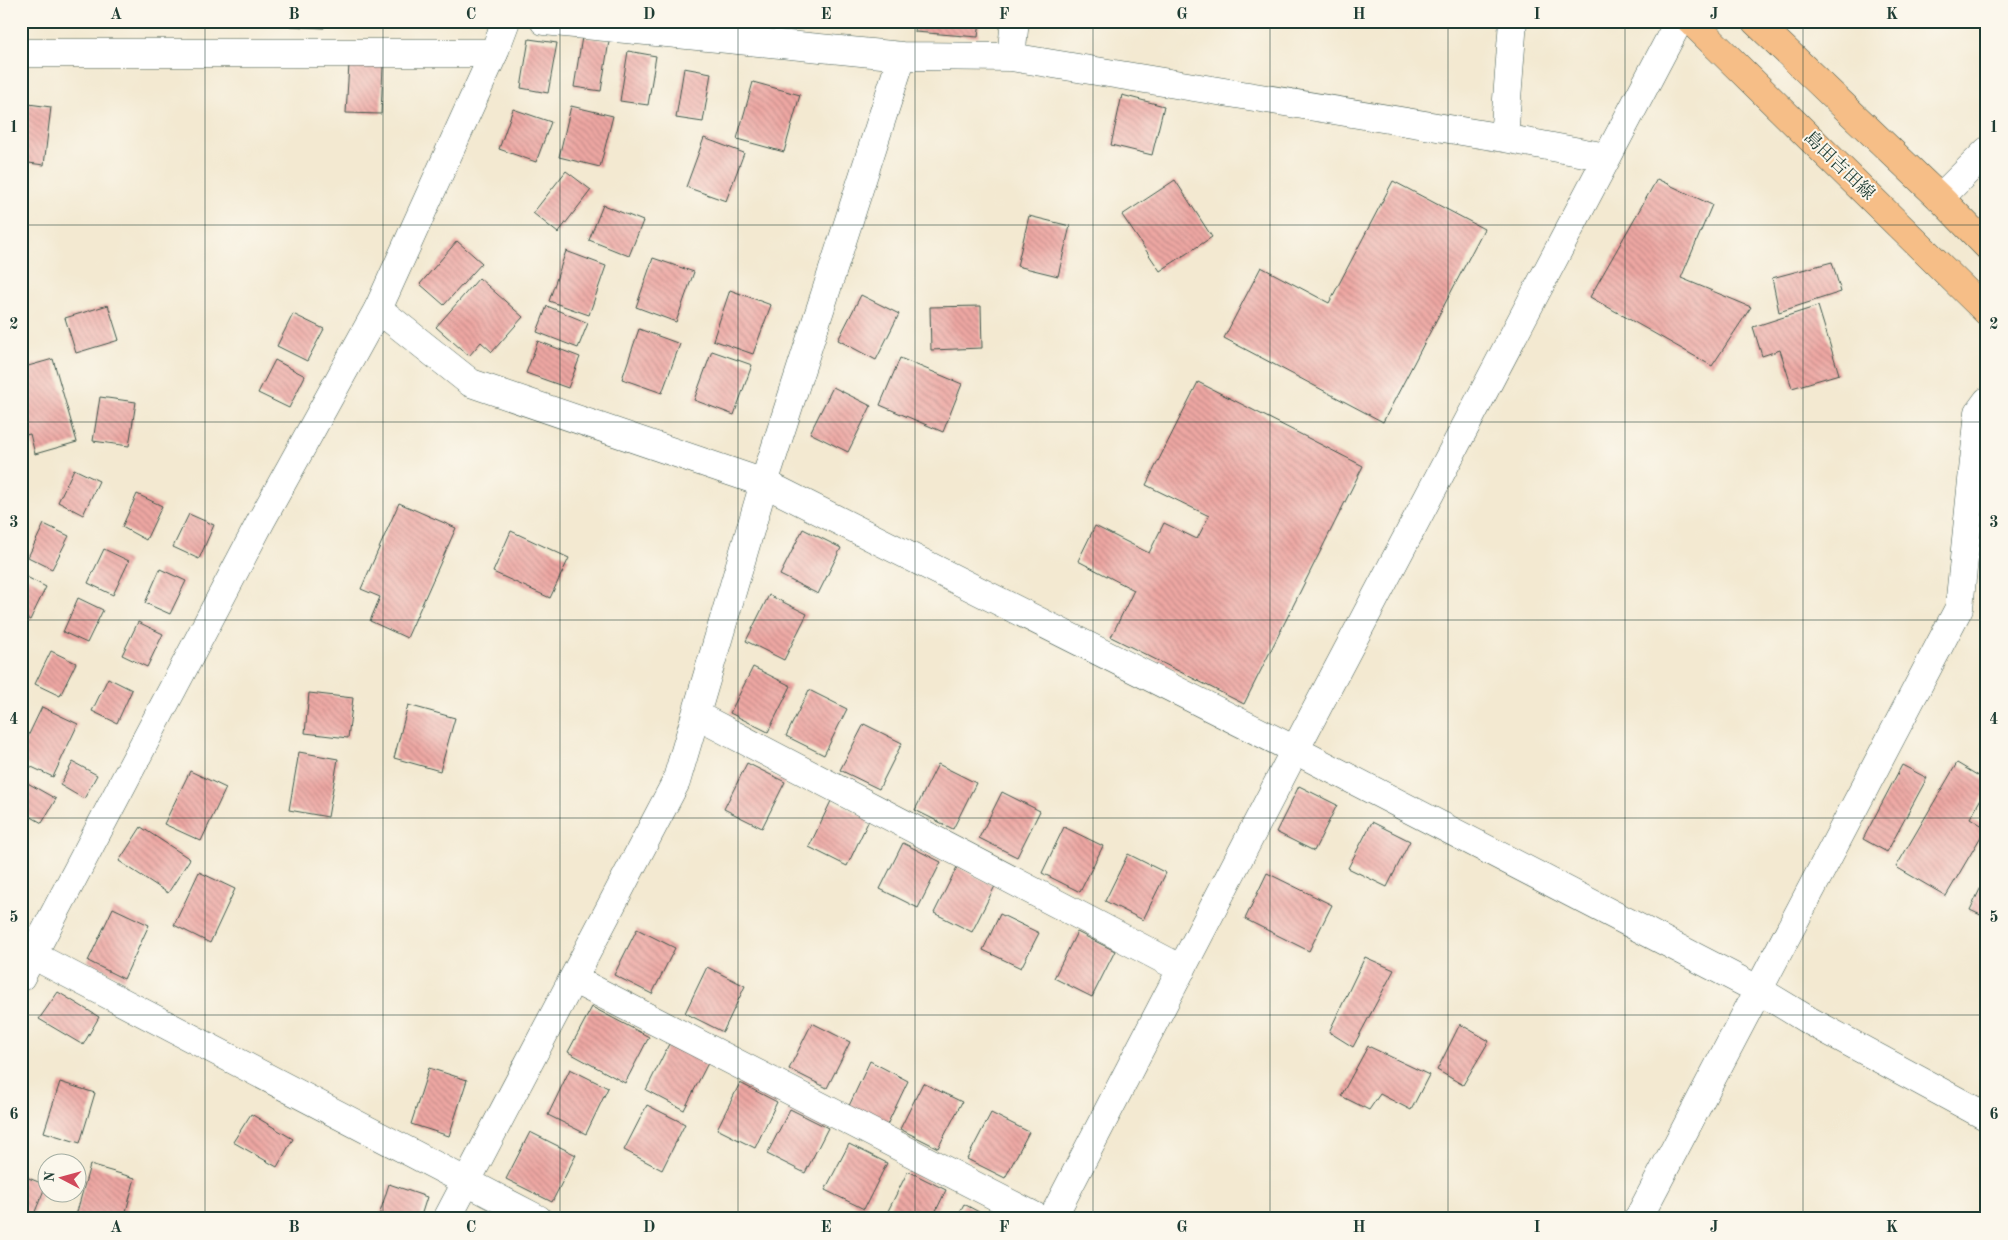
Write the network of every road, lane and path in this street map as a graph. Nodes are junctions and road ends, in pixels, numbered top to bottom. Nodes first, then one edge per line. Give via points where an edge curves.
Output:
1 (506, 21) edge
2 (544, 21) edge
3 (1015, 21) edge
4 (1512, 21) edge
5 (1678, 21) edge
6 (1691, 21) edge
7 (1755, 21) edge
8 (21, 53) edge
9 (494, 53) junction
10 (902, 56) junction
11 (1012, 57) junction
12 (1504, 138) junction
13 (1987, 151) edge
14 (1606, 157) junction
15 (1940, 198) junction
16 (1987, 246) edge
17 (378, 308) junction
18 (1987, 312) edge
19 (1987, 401) edge
20 (764, 483) junction
21 (696, 714) junction
22 (1295, 750) junction
23 (25, 960) edge
24 (1182, 969) junction
25 (573, 979) junction
26 (1757, 990) junction
27 (1987, 1117) edge
28 (468, 1181) junction
29 (447, 1219) edge
30 (538, 1219) edge
31 (1040, 1219) edge
32 (1052, 1219) edge
33 (1638, 1219) edge

1 - 9 street
2 - 10 street
3 - 11 street
4 - 12 street
5 - 14 street
6 - 18 main road, 島田吉田線
7 - 15 main road
8 - 9 street
9 - 17 street
10 - 11 street
10 - 20 street
11 - 12 street
12 - 14 street
13 - 15 street
14 - 22 street
15 - 16 main road
17 - 20 street via 471,383
17 - 23 street
19 - 26 street via 1979,412 1959,608
20 - 21 street
20 - 22 street
21 - 24 street
21 - 25 street via 676,782
22 - 24 street
22 - 26 street
23 - 28 street
24 - 32 street
25 - 28 street
25 - 31 street
26 - 27 street
26 - 33 street
28 - 29 street
28 - 30 street

